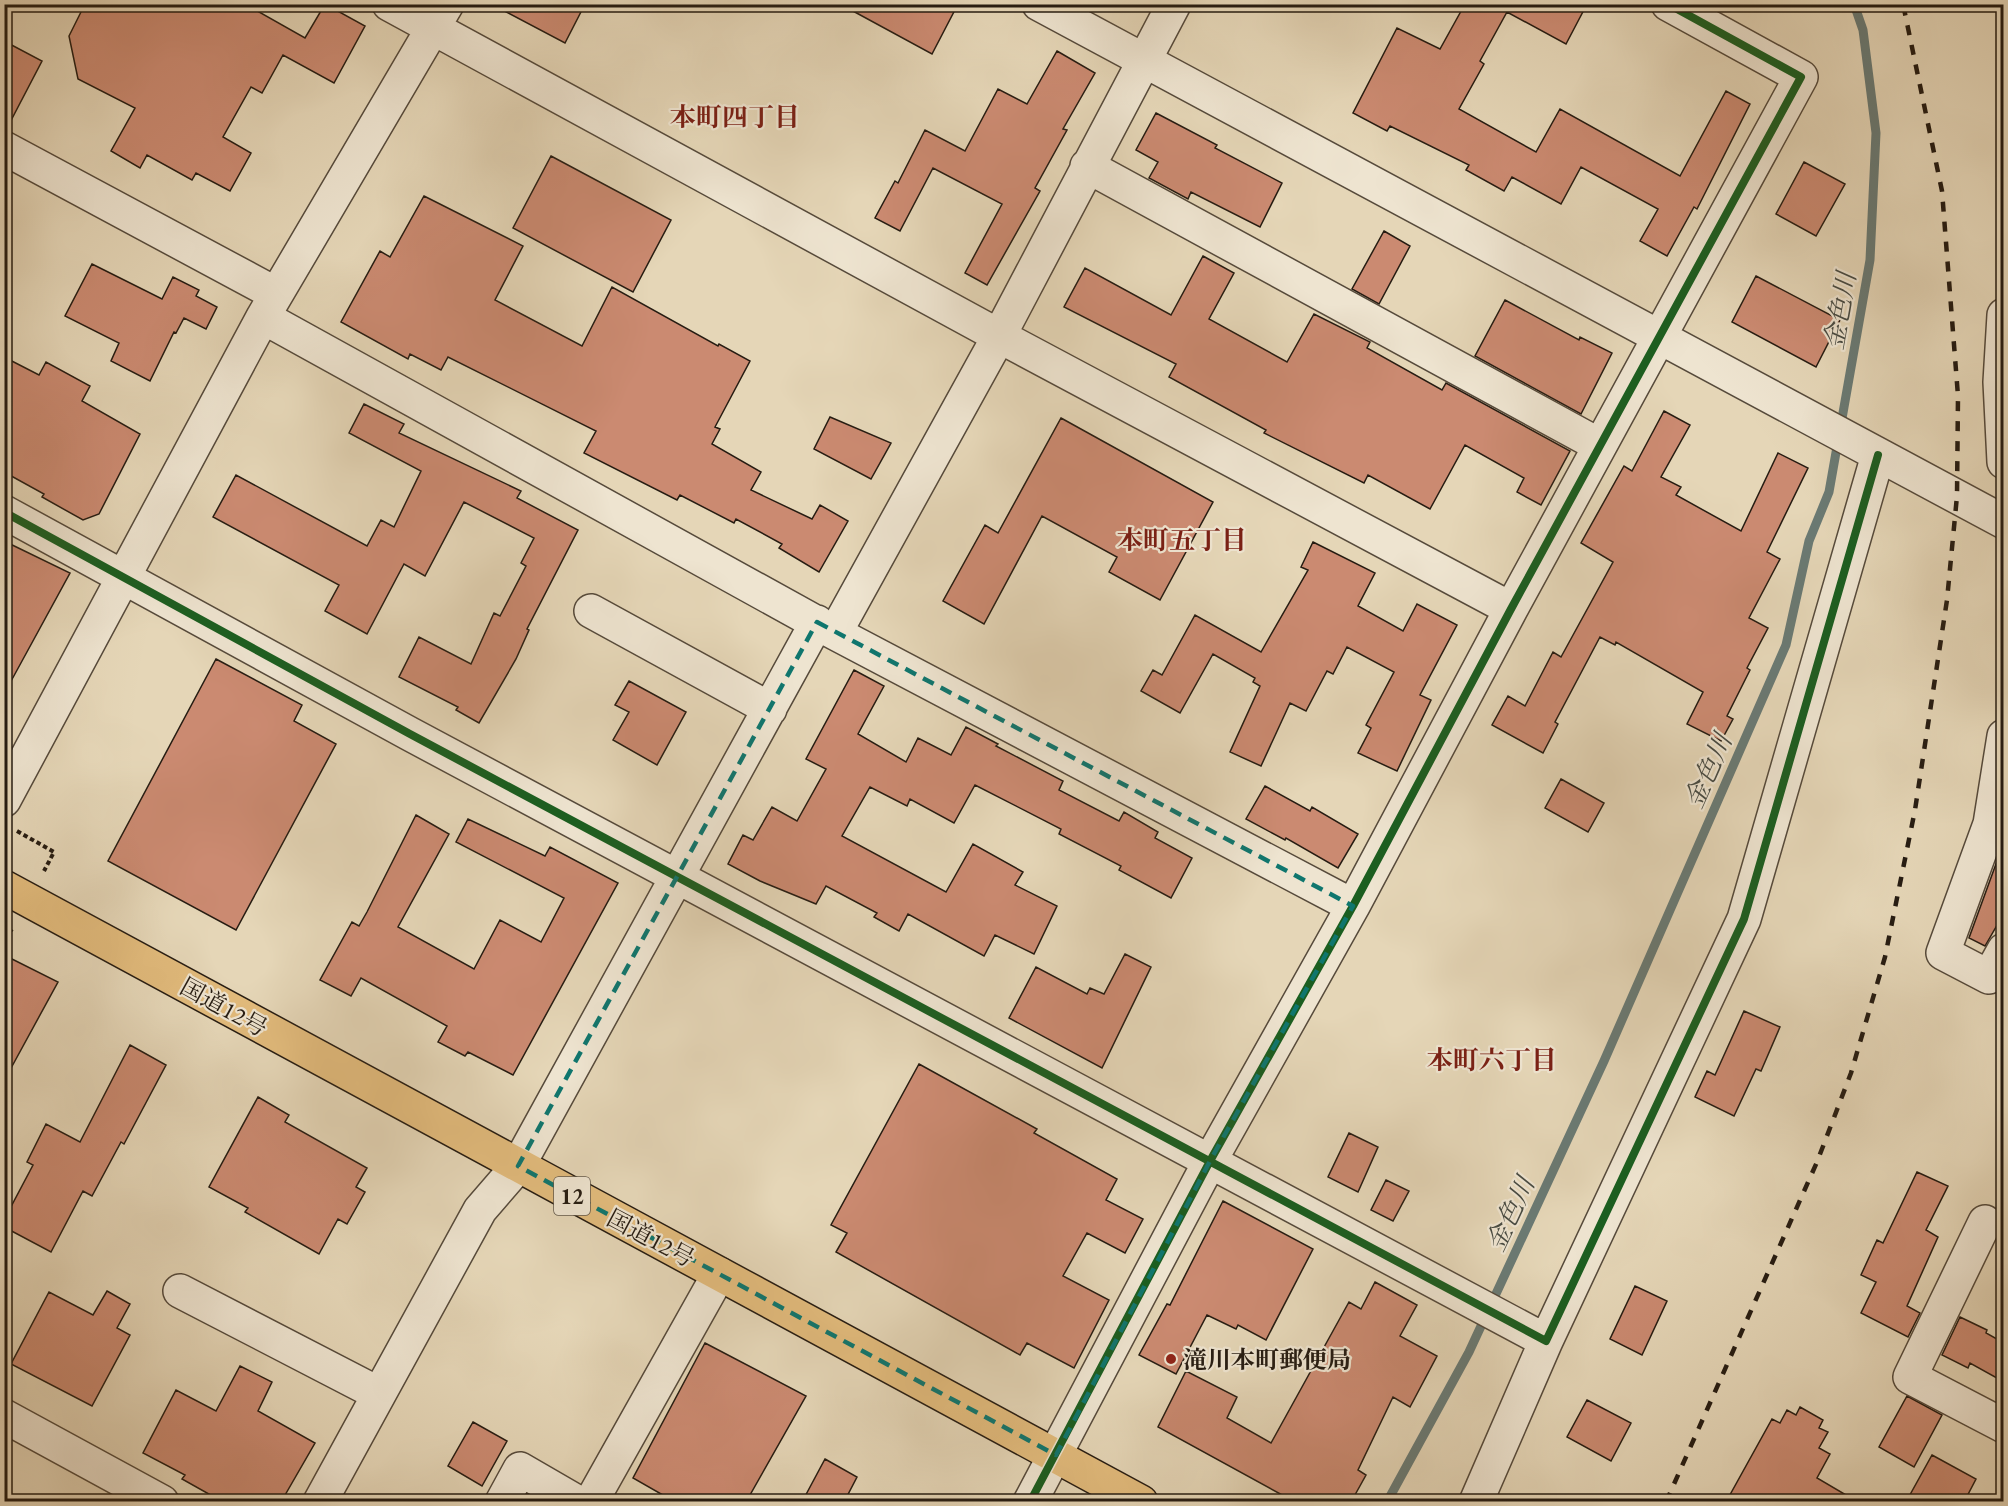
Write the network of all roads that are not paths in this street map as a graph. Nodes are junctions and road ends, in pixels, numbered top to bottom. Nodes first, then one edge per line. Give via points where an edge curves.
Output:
1 (389, 4) edge
2 (1039, 4) edge
3 (1174, 4) edge
4 (1668, 4) edge
5 (440, 16) edge
6 (1143, 60) junction
7 (4, 148) edge
8 (1088, 166) junction
9 (270, 306) junction
10 (2004, 315) edge
11 (999, 336) junction
12 (1657, 338) junction
13 (1599, 445) junction
14 (1878, 455) junction
15 (2004, 462) edge
16 (4, 512) edge
17 (2004, 522) edge
18 (124, 579) junction
19 (1511, 609) junction
20 (591, 612) dead end
21 (826, 628) junction
22 (770, 709) junction
23 (2004, 736) edge
24 (4, 800) edge
25 (679, 877) junction
26 (4, 887) edge
27 (1353, 906) junction
28 (2004, 950) edge
29 (1210, 1161) junction
30 (518, 1166) junction
31 (1985, 1222) dead end
32 (719, 1274) junction
33 (180, 1292) dead end
34 (1546, 1341) junction
35 (379, 1394) junction
36 (4, 1416) edge
37 (2004, 1426) edge
38 (1056, 1455) junction
39 (162, 1502) edge
40 (320, 1502) edge
41 (501, 1502) edge
42 (577, 1502) edge
43 (591, 1502) edge
44 (1030, 1502) edge
45 (1141, 1502) edge
46 (1476, 1502) edge

1 - 5 street
2 - 6 street
3 - 6 street
4 - 12 street via 1801,77
5 - 9 street
5 - 11 street
6 - 8 street
6 - 12 street
7 - 9 street
8 - 11 street
8 - 13 street
9 - 18 street
9 - 21 street
10 - 15 street via 2000,382
11 - 19 street
11 - 21 street
12 - 13 street
12 - 14 street
13 - 19 street
14 - 17 street
14 - 34 street via 1744,919
16 - 18 street
18 - 24 street
18 - 25 street
19 - 27 street
20 - 22 street
21 - 22 street
21 - 27 street
22 - 25 street
23 - 28 street via 1990,824 1943,953 1989,977
25 - 29 street
25 - 30 street
26 - 30 highway, 国道12号 / 12
27 - 29 street
29 - 34 street
29 - 38 street
30 - 32 highway, 国道12号 / 12
30 - 35 street via 480,1210
31 - 37 street via 1910,1377
32 - 38 highway, 国道12号 / 12
32 - 43 street
33 - 35 street
34 - 46 street
35 - 40 street
36 - 39 street
38 - 44 street
38 - 45 highway, 国道12号 / 12
41 - 42 street via 520,1469

